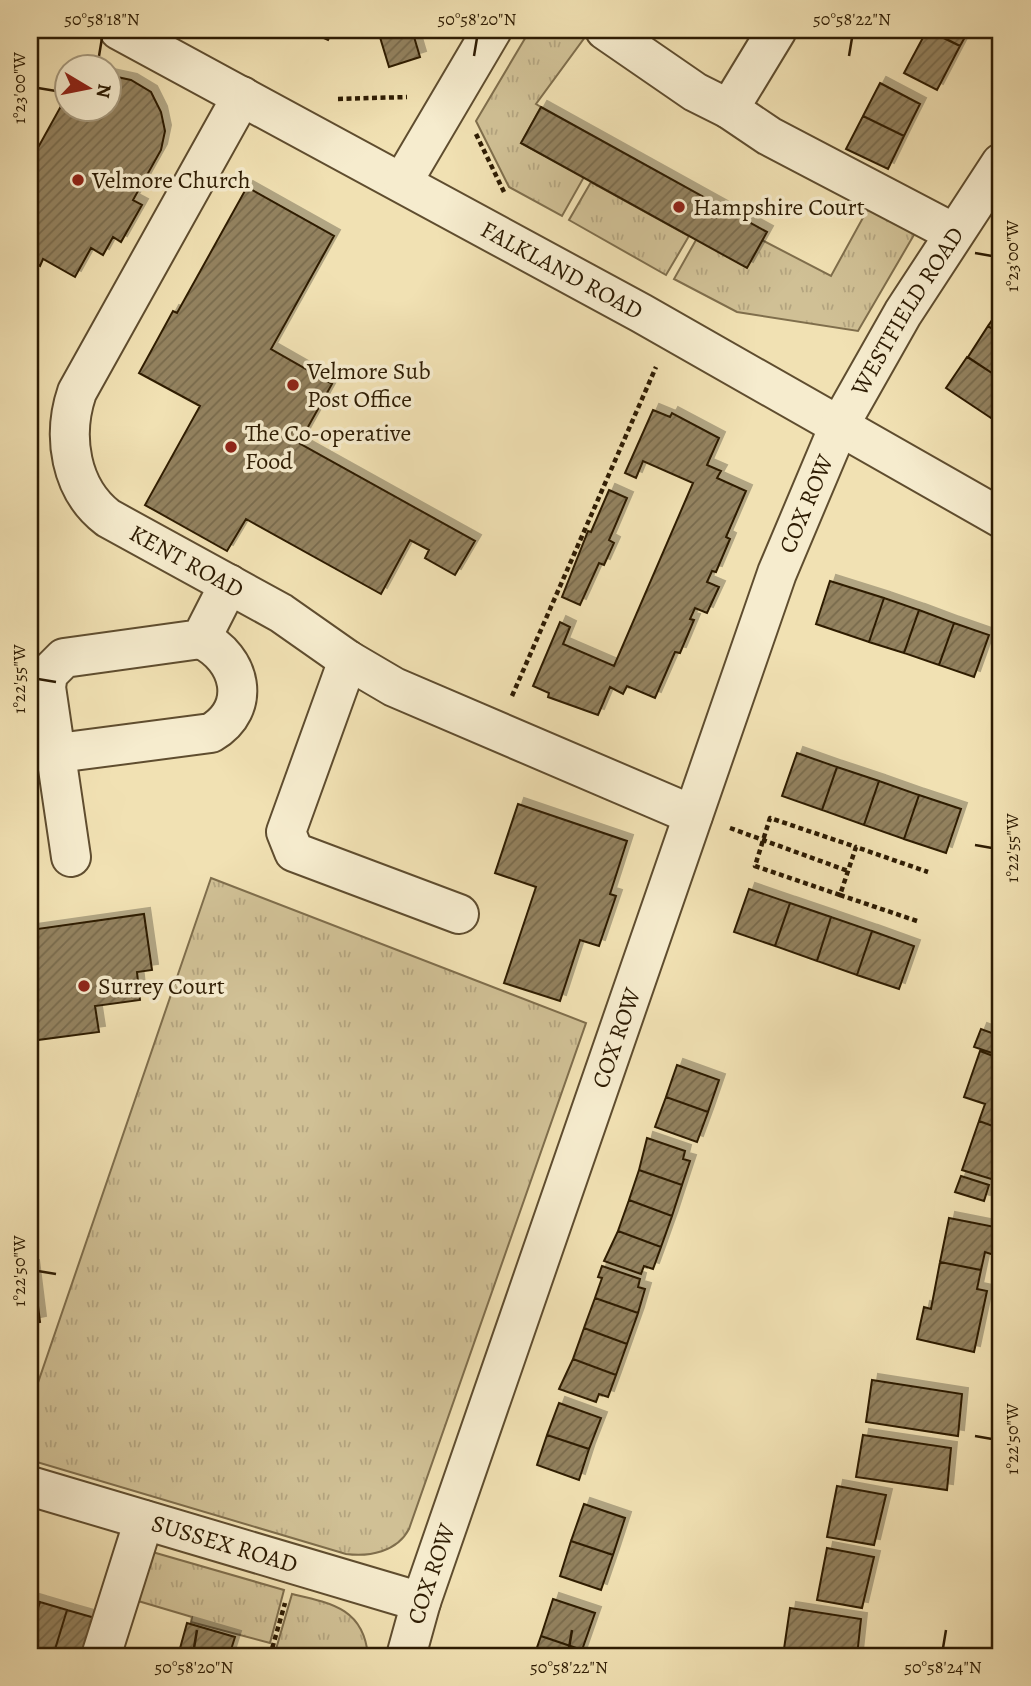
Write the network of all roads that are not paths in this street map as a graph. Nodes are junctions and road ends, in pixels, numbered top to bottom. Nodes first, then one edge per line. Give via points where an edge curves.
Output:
1 (119, 30) edge
2 (492, 30) edge
3 (605, 30) edge
4 (777, 30) edge
5 (242, 96) junction
6 (729, 109) junction
7 (1001, 163) edge
8 (403, 181) junction
9 (954, 233) junction
10 (839, 426) junction
11 (1001, 518) edge
12 (229, 584) junction
13 (201, 639) junction
14 (348, 660) junction
15 (58, 753) junction
16 (692, 815) junction
17 (71, 857) dead end
18 (459, 914) dead end
19 (30, 1486) edge
20 (144, 1520) junction
21 (421, 1602) junction
22 (101, 1656) edge
23 (407, 1656) edge

1 - 5 street, FALKLAND ROAD
2 - 8 street
3 - 6 street via 695,92
4 - 6 street
5 - 8 street, FALKLAND ROAD
5 - 12 street, KENT ROAD via 82,379 69,431 76,471 97,509
6 - 9 street via 769,136
7 - 9 street, WESTFIELD ROAD
8 - 10 street, FALKLAND ROAD
9 - 10 street, WESTFIELD ROAD
10 - 11 street, FALKLAND ROAD
10 - 16 street, COX ROW via 777,573
12 - 13 street
12 - 14 street, KENT ROAD via 281,613
13 - 15 street via 64,658 55,664 46,687
13 - 15 street via 226,658 235,677 236,704 224,725 211,733
14 - 16 street, KENT ROAD via 394,687
14 - 18 street via 286,832 294,852
15 - 17 street
16 - 21 street, COX ROW
19 - 20 street, SUSSEX ROAD
20 - 21 street, SUSSEX ROAD
20 - 22 street
21 - 23 street, COX ROW

